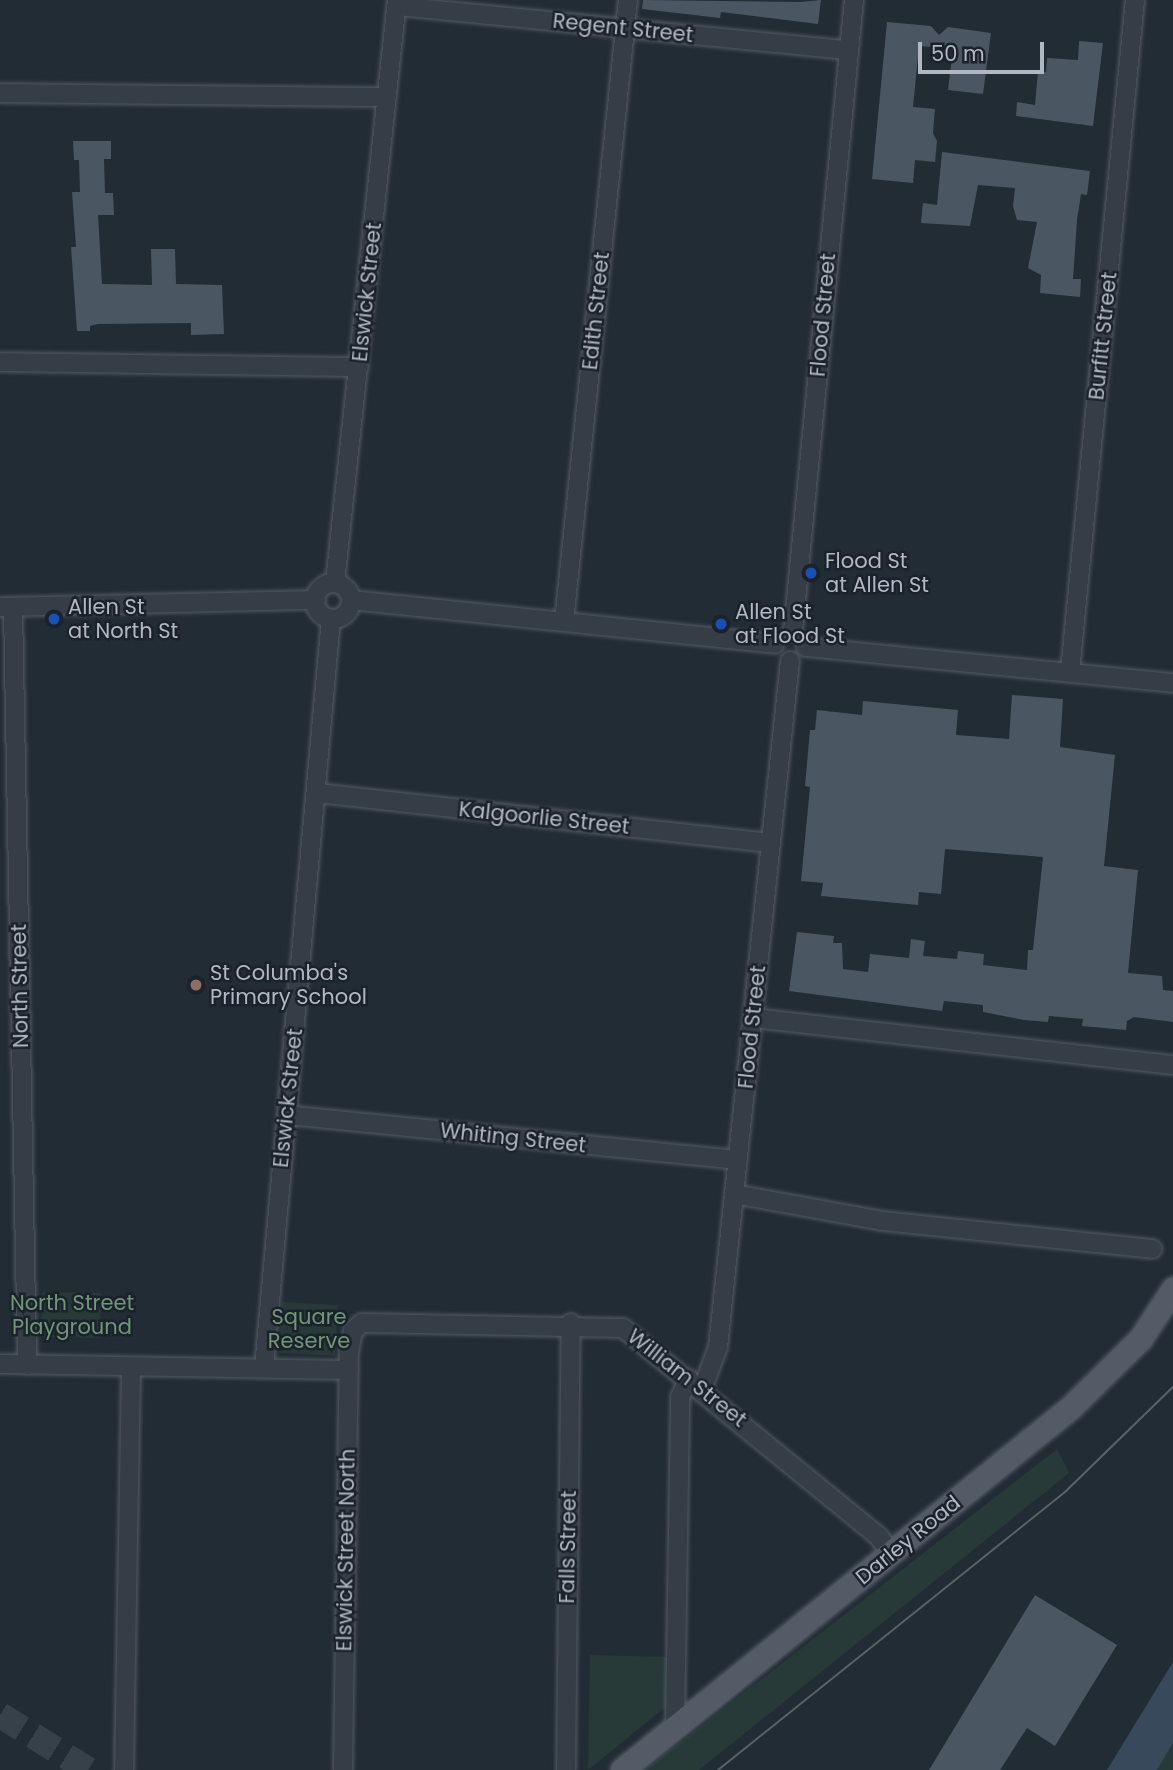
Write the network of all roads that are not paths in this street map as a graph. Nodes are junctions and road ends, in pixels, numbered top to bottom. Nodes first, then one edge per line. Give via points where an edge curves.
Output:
1 (628, 0) edge
2 (854, 0) edge
3 (1135, 0) edge
4 (397, 3) edge
5 (624, 28) junction
6 (848, 50) junction
7 (0, 93) edge
8 (386, 97) junction
9 (0, 362) edge
10 (359, 367) junction
11 (335, 583) junction
12 (316, 600) junction
13 (351, 600) junction
14 (7, 607) edge
15 (331, 619) junction
16 (564, 622) junction
17 (793, 631) junction
18 (775, 644) junction
19 (806, 647) junction
20 (790, 661) junction
21 (1070, 672) junction
22 (1173, 683) edge
23 (317, 793) junction
24 (770, 843) junction
25 (753, 1018) junction
26 (1173, 1065) edge
27 (287, 1115) junction
28 (738, 1160) junction
29 (734, 1194) junction
30 (1153, 1249) dead end
31 (1173, 1289) edge
32 (571, 1323) junction
33 (353, 1331) joint
34 (0, 1364) edge
35 (27, 1365) junction
36 (131, 1367) junction
37 (264, 1368) junction
38 (349, 1370) junction
39 (696, 1384) junction
40 (892, 1554) junction
41 (675, 1726) junction
42 (124, 1770) edge
43 (342, 1770) edge
44 (566, 1770) edge
45 (622, 1770) edge

1 - 5 street, Edith Street
2 - 6 street, Flood Street
3 - 21 street, Burfitt Street
4 - 5 street, Regent Street
4 - 8 street, Elswick Street
5 - 6 street, Regent Street
5 - 16 street, Edith Street
6 - 17 street, Flood Street
7 - 8 street
8 - 10 street, Elswick Street
9 - 10 street
10 - 11 street, Elswick Street
11 - 12 street via 320,590
11 - 13 street via 346,589
12 - 14 street
12 - 15 street via 320,612
13 - 15 street via 348,611
13 - 16 street
14 - 35 street, North Street
15 - 23 street, Elswick Street
16 - 18 street
17 - 18 street via 783,632
17 - 19 street
18 - 20 street via 777,654
19 - 20 street via 800,657
19 - 21 street
20 - 24 street, Flood Street
21 - 22 street
23 - 24 street, Kalgoorlie Street
23 - 27 street, Elswick Street
24 - 25 street, Flood Street
25 - 26 street
25 - 28 street, Flood Street
27 - 28 street, Whiting Street
27 - 37 street, Elswick Street
28 - 29 street, Flood Street
29 - 30 street via 882,1221
29 - 39 street, Flood Street via 714,1369
31 - 40 main road, Darley Road via 1141,1338 1114,1368
32 - 33 street, William Street via 374,1320
32 - 39 street, William Street via 627,1329
32 - 44 street, Falls Street
33 - 38 street, Elswick Street North
34 - 35 street
35 - 36 street
36 - 37 street
36 - 42 street
37 - 38 street
38 - 43 street, Elswick Street North
39 - 40 street, William Street via 879,1536
39 - 41 street, Flood Street via 680,1400
40 - 41 main road, Darley Road
41 - 45 main road, Darley Road

